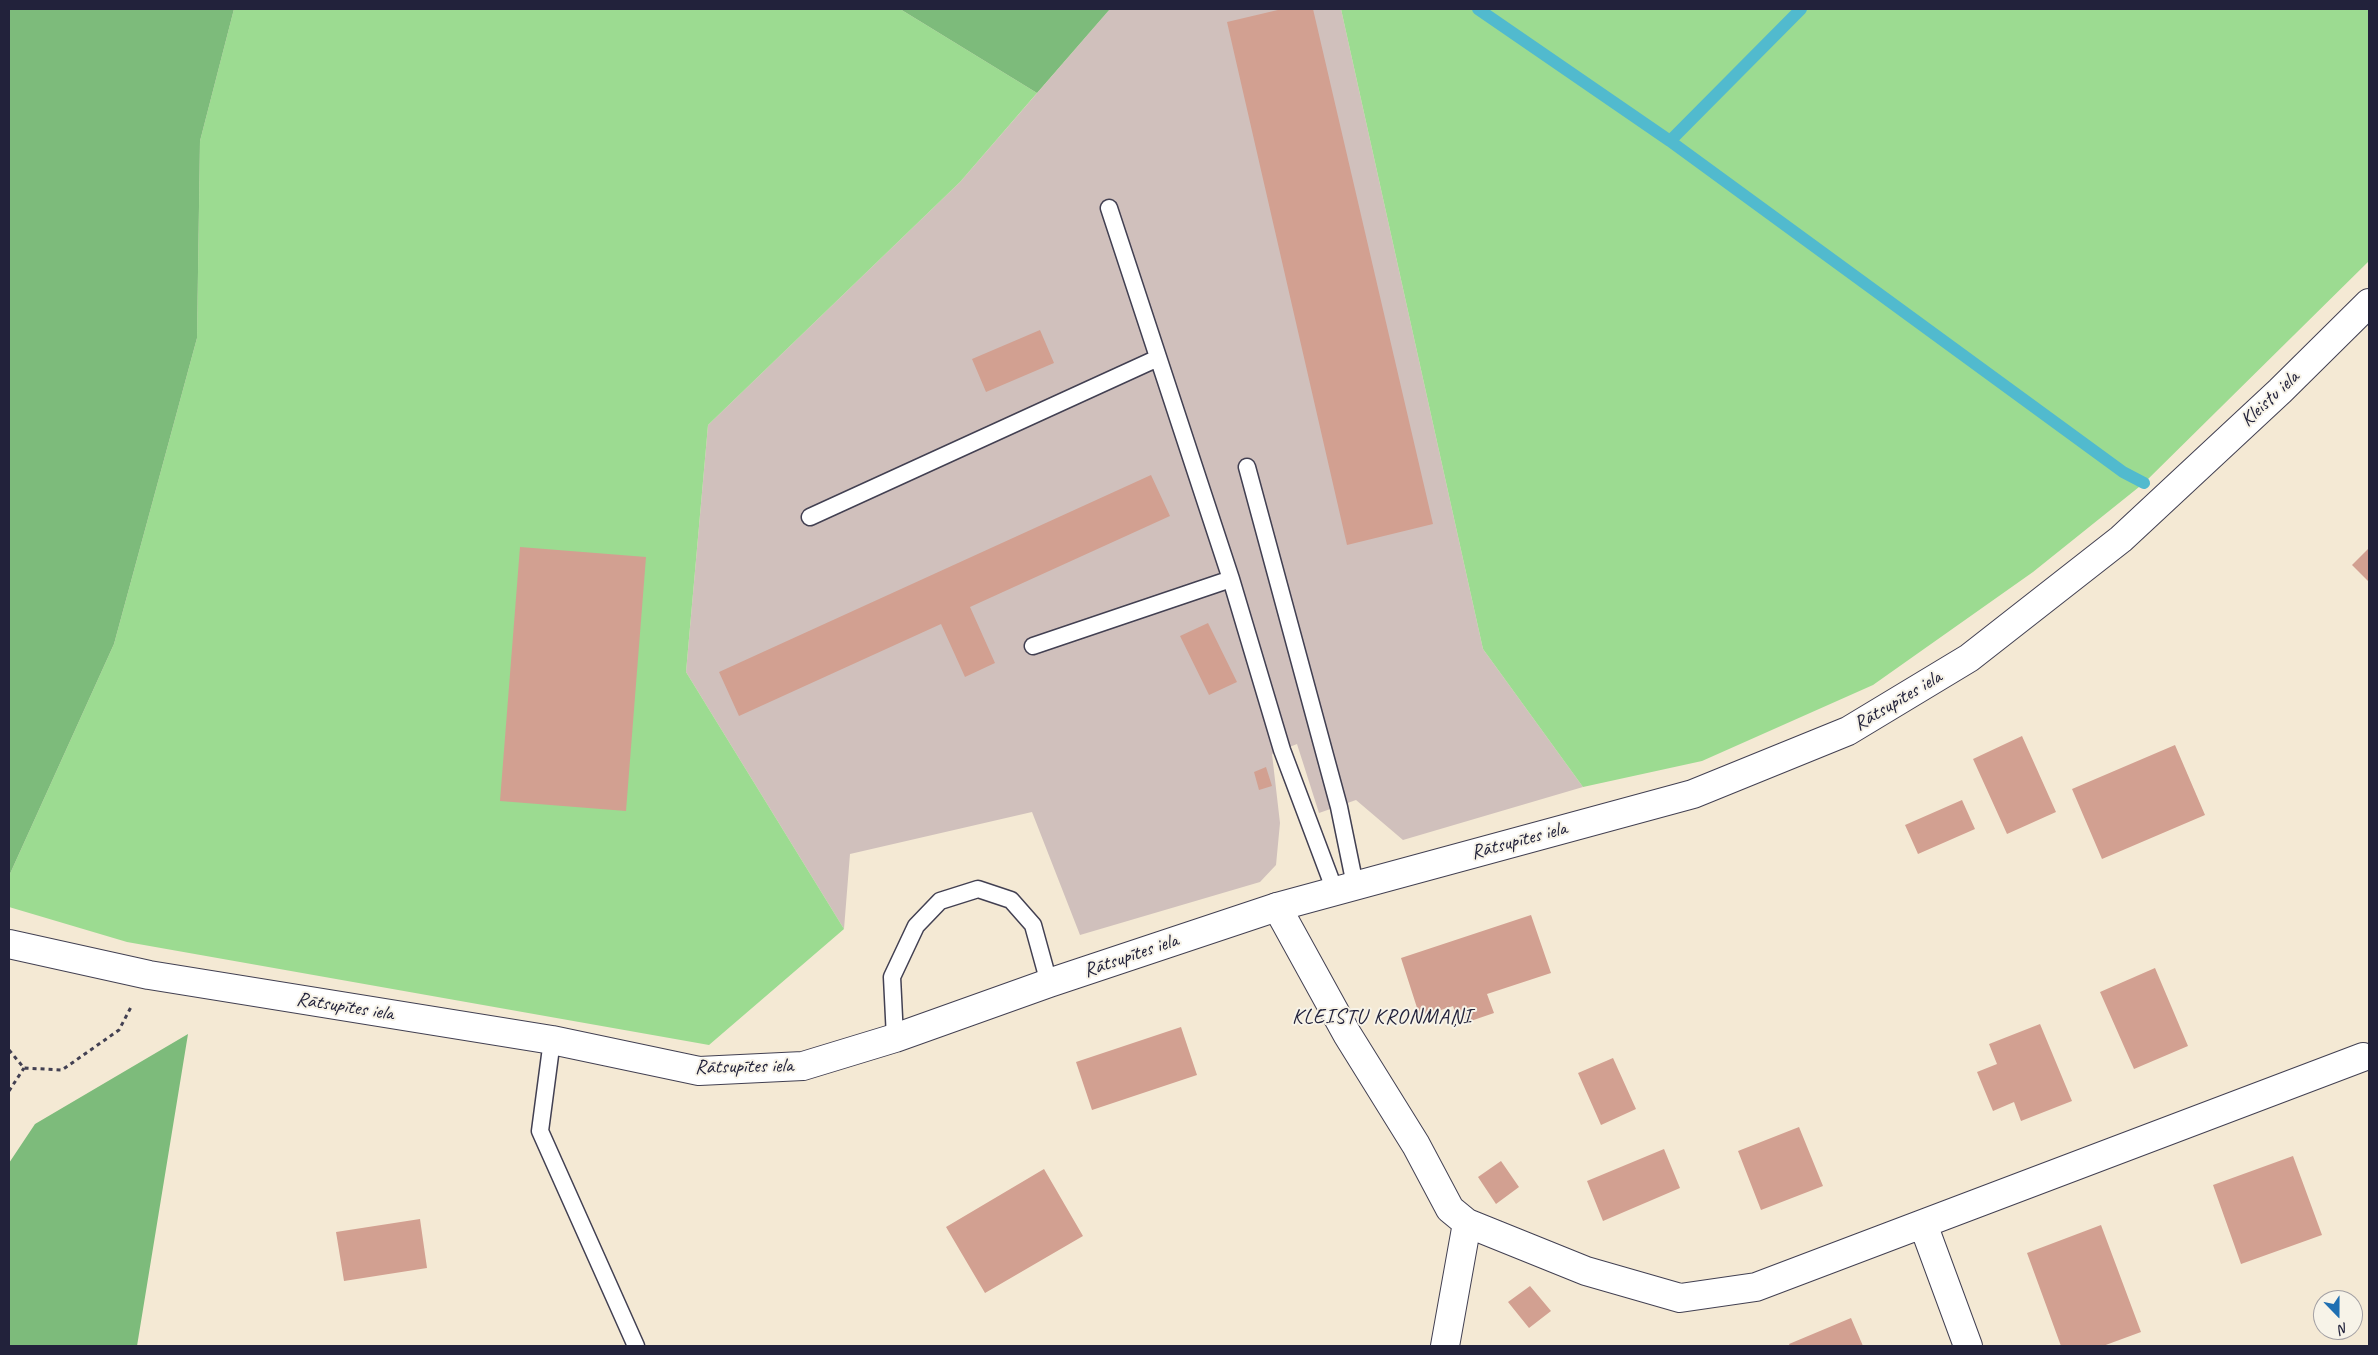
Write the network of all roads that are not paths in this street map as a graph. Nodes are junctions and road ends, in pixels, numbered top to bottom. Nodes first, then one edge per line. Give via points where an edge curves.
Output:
1 (1109, 208) dead end
2 (2369, 303) edge
3 (1158, 358) junction
4 (1247, 467) dead end
5 (2169, 493) joint
6 (810, 517) dead end
7 (1231, 579) junction
8 (1033, 646) dead end
9 (1345, 888) junction
10 (1277, 906) junction
11 (9, 944) edge
12 (1049, 983) junction
13 (894, 1038) junction
14 (552, 1040) junction
15 (2363, 1057) dead end
16 (1467, 1223) junction
17 (1924, 1224) junction
18 (636, 1346) edge
19 (1445, 1346) edge
20 (1968, 1346) edge

1 - 3 lane
2 - 5 street, Kleistu iela via 2280,391
3 - 6 lane
3 - 7 lane
4 - 9 lane via 1339,807
5 - 9 street, Rātsupītes iela via 2121,538 1969,658 1848,731 1693,794
7 - 8 lane
7 - 9 lane via 1282,750
9 - 10 street, Rātsupītes iela
10 - 12 street, Rātsupītes iela
10 - 16 street via 1347,1034 1416,1145 1450,1209
11 - 14 street, Rātsupītes iela via 149,975
12 - 13 street, Rātsupītes iela
12 - 13 lane via 1033,925 1011,900 978,889 940,901 916,926 892,977
13 - 14 street, Rātsupītes iela via 804,1066 699,1071
14 - 18 lane via 540,1131
15 - 17 street
16 - 17 street via 1586,1271 1680,1298 1756,1287
16 - 19 street
17 - 20 street

